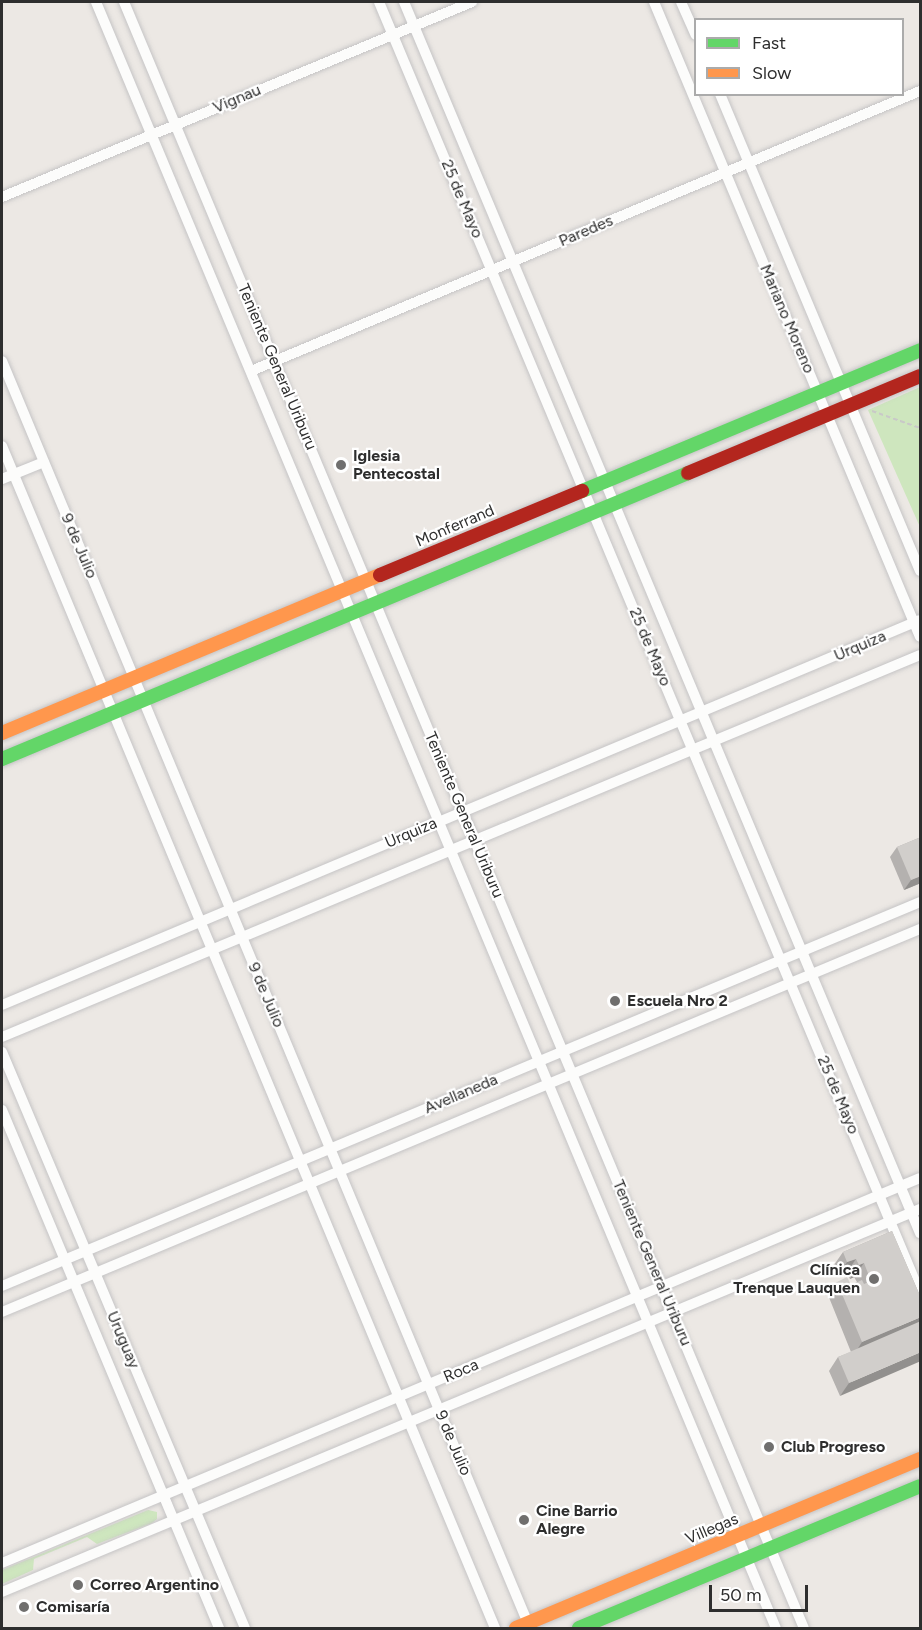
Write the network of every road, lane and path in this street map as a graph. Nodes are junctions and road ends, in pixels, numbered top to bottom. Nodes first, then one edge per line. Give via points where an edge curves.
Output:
1 (96, 2) edge
2 (124, 2) edge
3 (379, 2) edge
4 (404, 2) edge
5 (472, 2) edge
6 (654, 2) edge
7 (681, 2) edge
8 (414, 25) junction
9 (694, 31) edge
10 (393, 34) junction
11 (921, 91) edge
12 (721, 96) edge
13 (176, 125) junction
14 (152, 135) junction
15 (749, 162) junction
16 (726, 172) junction
17 (2, 197) edge
18 (513, 261) junction
19 (492, 270) junction
20 (921, 350) edge
21 (2, 361) edge
22 (274, 362) junction
23 (251, 371) junction
24 (921, 376) edge
25 (842, 383) junction
26 (818, 393) junction
27 (851, 405) junction
28 (868, 410) dead end
29 (827, 415) junction
30 (921, 428) edge
31 (2, 446) edge
32 (44, 462) junction
33 (13, 474) junction
34 (2, 479) edge
35 (606, 481) junction
36 (584, 490) junction
37 (615, 503) junction
38 (593, 512) junction
39 (921, 570) edge
40 (366, 581) junction
41 (342, 591) junction
42 (376, 603) junction
43 (352, 613) junction
44 (918, 622) edge
45 (921, 637) edge
46 (921, 655) edge
47 (134, 678) junction
48 (104, 691) junction
49 (143, 700) junction
50 (113, 712) junction
51 (702, 712) junction
52 (681, 721) junction
53 (2, 733) edge
54 (714, 741) junction
55 (693, 750) junction
56 (2, 759) edge
57 (463, 812) junction
58 (439, 822) junction
59 (475, 840) junction
60 (450, 850) junction
61 (921, 902) edge
62 (230, 909) junction
63 (200, 922) junction
64 (921, 929) edge
65 (242, 937) junction
66 (212, 950) junction
67 (802, 951) junction
68 (781, 960) junction
69 (812, 974) junction
70 (791, 983) junction
71 (2, 1005) edge
72 (2, 1037) edge
73 (563, 1051) junction
74 (2, 1052) edge
75 (539, 1061) junction
76 (572, 1074) junction
77 (548, 1084) junction
78 (2, 1110) edge
79 (330, 1149) junction
80 (300, 1161) junction
81 (339, 1171) junction
82 (921, 1178) edge
83 (310, 1184) junction
84 (901, 1186) junction
85 (880, 1195) junction
86 (916, 1211) edge
87 (891, 1222) junction
88 (921, 1233) edge
89 (85, 1251) junction
90 (64, 1260) junction
91 (95, 1273) junction
92 (74, 1282) junction
93 (2, 1286) edge
94 (661, 1287) junction
95 (921, 1293) edge
96 (637, 1297) junction
97 (2, 1312) edge
98 (672, 1313) junction
99 (648, 1323) junction
100 (428, 1384) junction
101 (399, 1397) junction
102 (439, 1410) junction
103 (409, 1422) junction
104 (921, 1459) edge
105 (185, 1486) junction
106 (921, 1486) edge
107 (163, 1496) junction
108 (195, 1512) junction
109 (174, 1521) junction
110 (761, 1526) junction
111 (737, 1536) junction
112 (771, 1549) junction
113 (747, 1559) junction
114 (2, 1563) edge
115 (2, 1592) edge
116 (525, 1627) edge
117 (219, 1629) edge
118 (245, 1629) edge
119 (495, 1629) edge
120 (579, 1629) edge
121 (776, 1629) edge
122 (804, 1629) edge

1 - 14 street, Teniente General Uriburu
2 - 13 street, Teniente General Uriburu
3 - 10 street, 25 de Mayo
4 - 8 street, 25 de Mayo
5 - 8 street, Vignau
6 - 16 street, Mariano Moreno
7 - 9 street
8 - 10 street, Vignau
8 - 18 street, 25 de Mayo
10 - 13 street, Vignau
10 - 19 street, 25 de Mayo
11 - 15 street, Paredes
12 - 15 street, Mariano Moreno
13 - 14 street, Vignau
13 - 22 street, Teniente General Uriburu
14 - 17 street, Vignau
14 - 23 street, Teniente General Uriburu
15 - 16 street, Paredes
15 - 25 street, Mariano Moreno
16 - 18 street, Paredes
16 - 26 street, Mariano Moreno
18 - 19 street, Paredes
18 - 35 street, 25 de Mayo
19 - 22 street, Paredes
19 - 36 street, 25 de Mayo
20 - 25 street, Monferrand
21 - 32 street, 9 de Julio
22 - 23 street, Paredes
22 - 40 street, Teniente General Uriburu
23 - 41 street, Teniente General Uriburu
24 - 27 street
25 - 26 street, Monferrand
25 - 27 street, Mariano Moreno
26 - 29 street, Mariano Moreno
26 - 35 street, Monferrand
27 - 29 street
27 - 39 street, Mariano Moreno
28 - 30 path
29 - 37 street
29 - 44 street, Mariano Moreno
31 - 33 street, 9 de Julio
32 - 33 street
32 - 47 street, 9 de Julio
33 - 34 street
33 - 48 street, 9 de Julio
35 - 36 street, Monferrand
35 - 37 street, 25 de Mayo
36 - 38 street, 25 de Mayo
36 - 40 street, Monferrand
37 - 38 street
37 - 51 street, 25 de Mayo
38 - 42 street
38 - 52 street, 25 de Mayo
40 - 41 street, Monferrand
40 - 42 street, Teniente General Uriburu
41 - 43 street, Teniente General Uriburu
41 - 47 street, Monferrand
42 - 43 street
42 - 57 street, Teniente General Uriburu
43 - 49 street
43 - 58 street, Teniente General Uriburu
44 - 45 street, Mariano Moreno
44 - 51 street, Urquiza
46 - 54 street, Urquiza
47 - 48 street, Monferrand
47 - 49 street, 9 de Julio
48 - 50 street, 9 de Julio
48 - 53 street, Monferrand
49 - 50 street
49 - 62 street, 9 de Julio
50 - 56 street
50 - 63 street, 9 de Julio
51 - 52 street, Urquiza
51 - 54 street, 25 de Mayo
52 - 55 street, 25 de Mayo
52 - 57 street, Urquiza
54 - 55 street, Urquiza
54 - 67 street, 25 de Mayo
55 - 59 street, Urquiza
55 - 68 street, 25 de Mayo
57 - 58 street, Urquiza
57 - 59 street, Teniente General Uriburu
58 - 60 street, Teniente General Uriburu
58 - 62 street, Urquiza
59 - 60 street, Urquiza
59 - 73 street, Teniente General Uriburu
60 - 65 street, Urquiza
60 - 75 street, Teniente General Uriburu
61 - 67 street, Avellaneda
62 - 63 street, Urquiza
62 - 65 street, 9 de Julio
63 - 66 street, 9 de Julio
63 - 71 street, Urquiza
64 - 69 street, Avellaneda
65 - 66 street, Urquiza
65 - 79 street, 9 de Julio
66 - 72 street, Urquiza
66 - 80 street, 9 de Julio
67 - 68 street, Avellaneda
67 - 69 street, 25 de Mayo
68 - 70 street, 25 de Mayo
68 - 73 street, Avellaneda
69 - 70 street, Avellaneda
69 - 84 street, 25 de Mayo
70 - 76 street, Avellaneda
70 - 85 street, 25 de Mayo
73 - 75 street, Avellaneda
73 - 76 street, Teniente General Uriburu
74 - 89 street, Uruguay
75 - 77 street, Teniente General Uriburu
75 - 79 street, Avellaneda
76 - 77 street, Avellaneda
76 - 94 street, Teniente General Uriburu
77 - 81 street, Avellaneda
77 - 96 street, Teniente General Uriburu
78 - 90 street, Uruguay
79 - 80 street, Avellaneda
79 - 81 street, 9 de Julio
80 - 83 street, 9 de Julio
80 - 89 street, Avellaneda
81 - 83 street, Avellaneda
81 - 100 street, 9 de Julio
82 - 84 street, Roca
83 - 91 street, Avellaneda
83 - 101 street, 9 de Julio
84 - 85 street, Roca
84 - 86 street, 25 de Mayo
85 - 87 street, 25 de Mayo
85 - 94 street, Roca
86 - 87 street, Roca
86 - 88 street, 25 de Mayo
87 - 95 street, 25 de Mayo
87 - 98 street, Roca
89 - 90 street, Avellaneda
89 - 91 street, Uruguay
90 - 92 street, Uruguay
90 - 93 street, Avellaneda
91 - 92 street, Avellaneda
91 - 105 street, Uruguay
92 - 97 street, Avellaneda
92 - 107 street, Uruguay
94 - 96 street, Roca
94 - 98 street, Teniente General Uriburu
96 - 99 street, Teniente General Uriburu
96 - 100 street, Roca
98 - 99 street, Roca
98 - 110 street, Teniente General Uriburu
99 - 102 street, Roca
99 - 111 street, Teniente General Uriburu
100 - 101 street, Roca
100 - 102 street, 9 de Julio
101 - 103 street, 9 de Julio
101 - 105 street, Roca
102 - 103 street, Roca
102 - 116 street, 9 de Julio
103 - 108 street, Roca
103 - 119 street, 9 de Julio
104 - 110 street, Villegas
105 - 107 street, Roca
105 - 108 street, Uruguay
106 - 112 street
107 - 109 street, Uruguay
107 - 114 street, Roca
108 - 109 street, Roca
108 - 118 street, Uruguay
109 - 115 street, Roca
109 - 117 street, Uruguay
110 - 111 street, Villegas
110 - 112 street, Teniente General Uriburu
111 - 113 street, Teniente General Uriburu
111 - 116 street, Villegas
112 - 113 street
112 - 122 street, Teniente General Uriburu
113 - 120 street
113 - 121 street, Teniente General Uriburu

